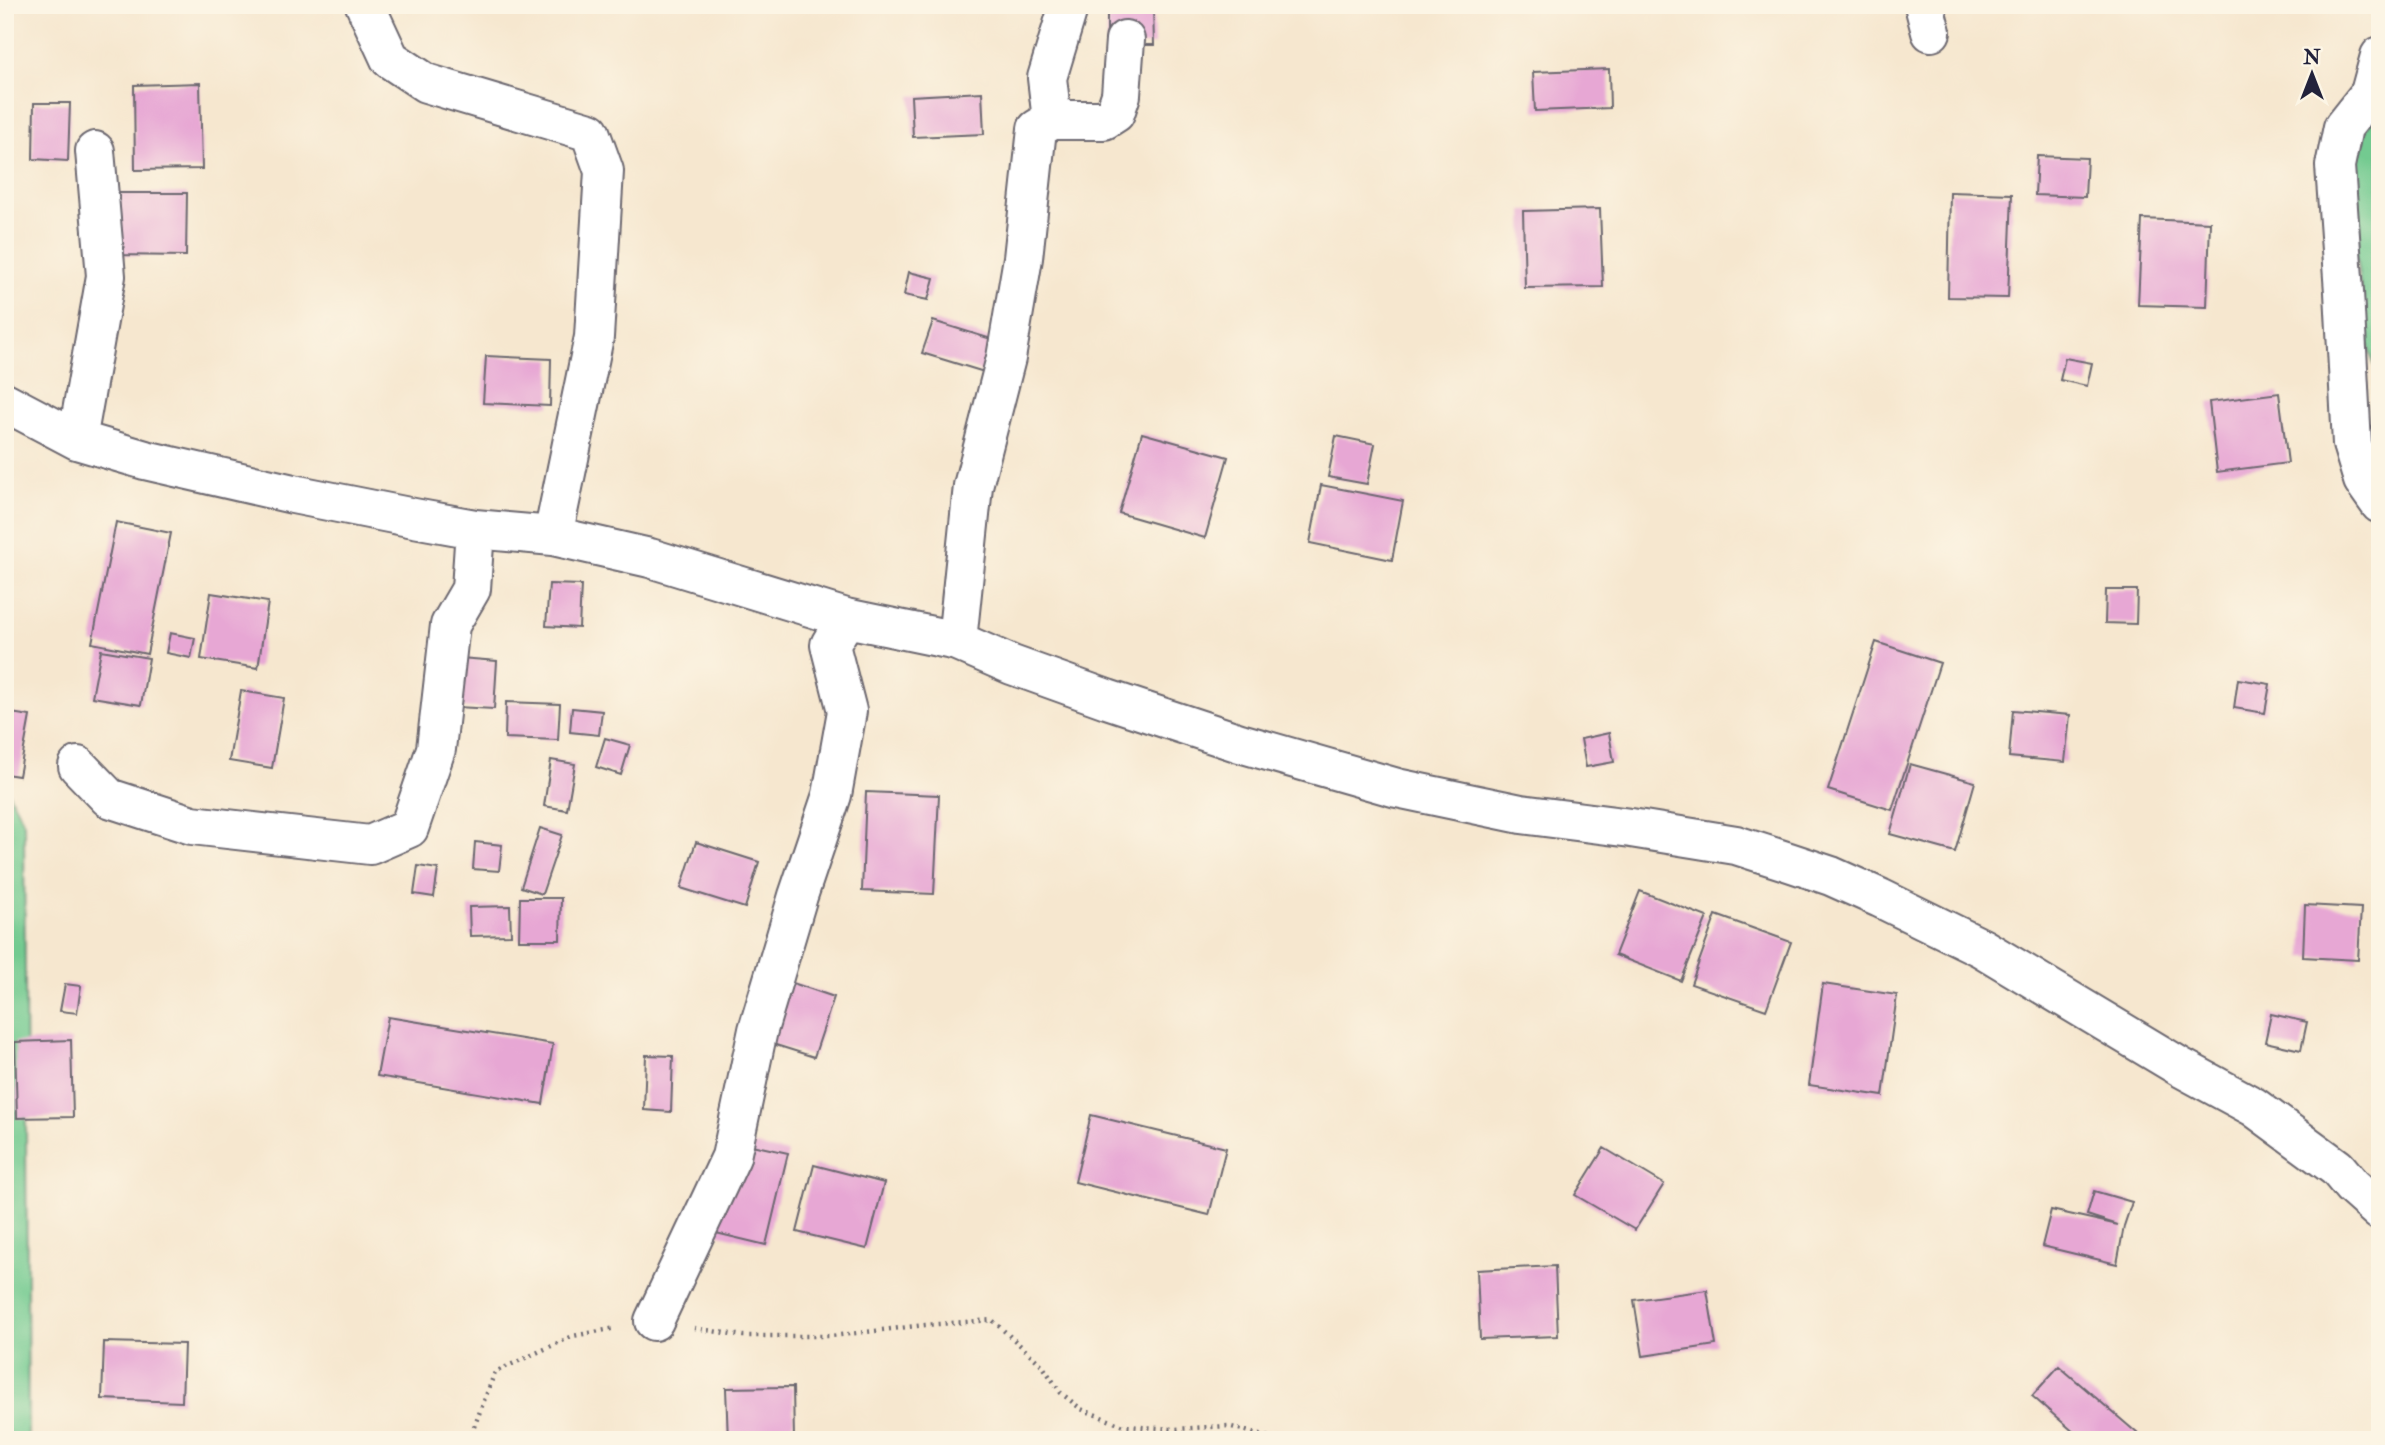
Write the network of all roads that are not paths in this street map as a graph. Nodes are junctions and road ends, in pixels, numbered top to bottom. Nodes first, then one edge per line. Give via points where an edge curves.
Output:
1 (365, 5) edge
2 (1069, 5) edge
3 (1125, 40) dead end
4 (2380, 56) edge
5 (1052, 120) junction
6 (96, 150) dead end
7 (5, 402) edge
8 (76, 440) junction
9 (2380, 504) edge
10 (475, 529) junction
11 (553, 536) junction
12 (846, 618) junction
13 (957, 641) junction
14 (78, 766) dead end
15 (2378, 1205) edge
16 (654, 1321) road end

1 - 11 street via 390,59 426,83 590,132 604,171 594,337
2 - 5 street via 1047,78
3 - 5 street via 1121,95 1115,113 1104,120
4 - 9 street via 2370,93 2343,127 2335,166 2352,444 2363,480
5 - 13 street via 1037,129 1006,358 973,486
6 - 8 street via 106,276
7 - 8 street
8 - 10 street via 293,494
10 - 11 street
10 - 14 street via 471,589 450,625 436,749 409,828 370,845 192,825 109,798
11 - 12 street via 650,558
12 - 13 street
12 - 16 street via 830,645 847,711 832,795 758,1030 732,1157
13 - 15 street via 1107,699 1361,778 1521,814 1736,845 1831,876 1982,948 2254,1107 2337,1168

